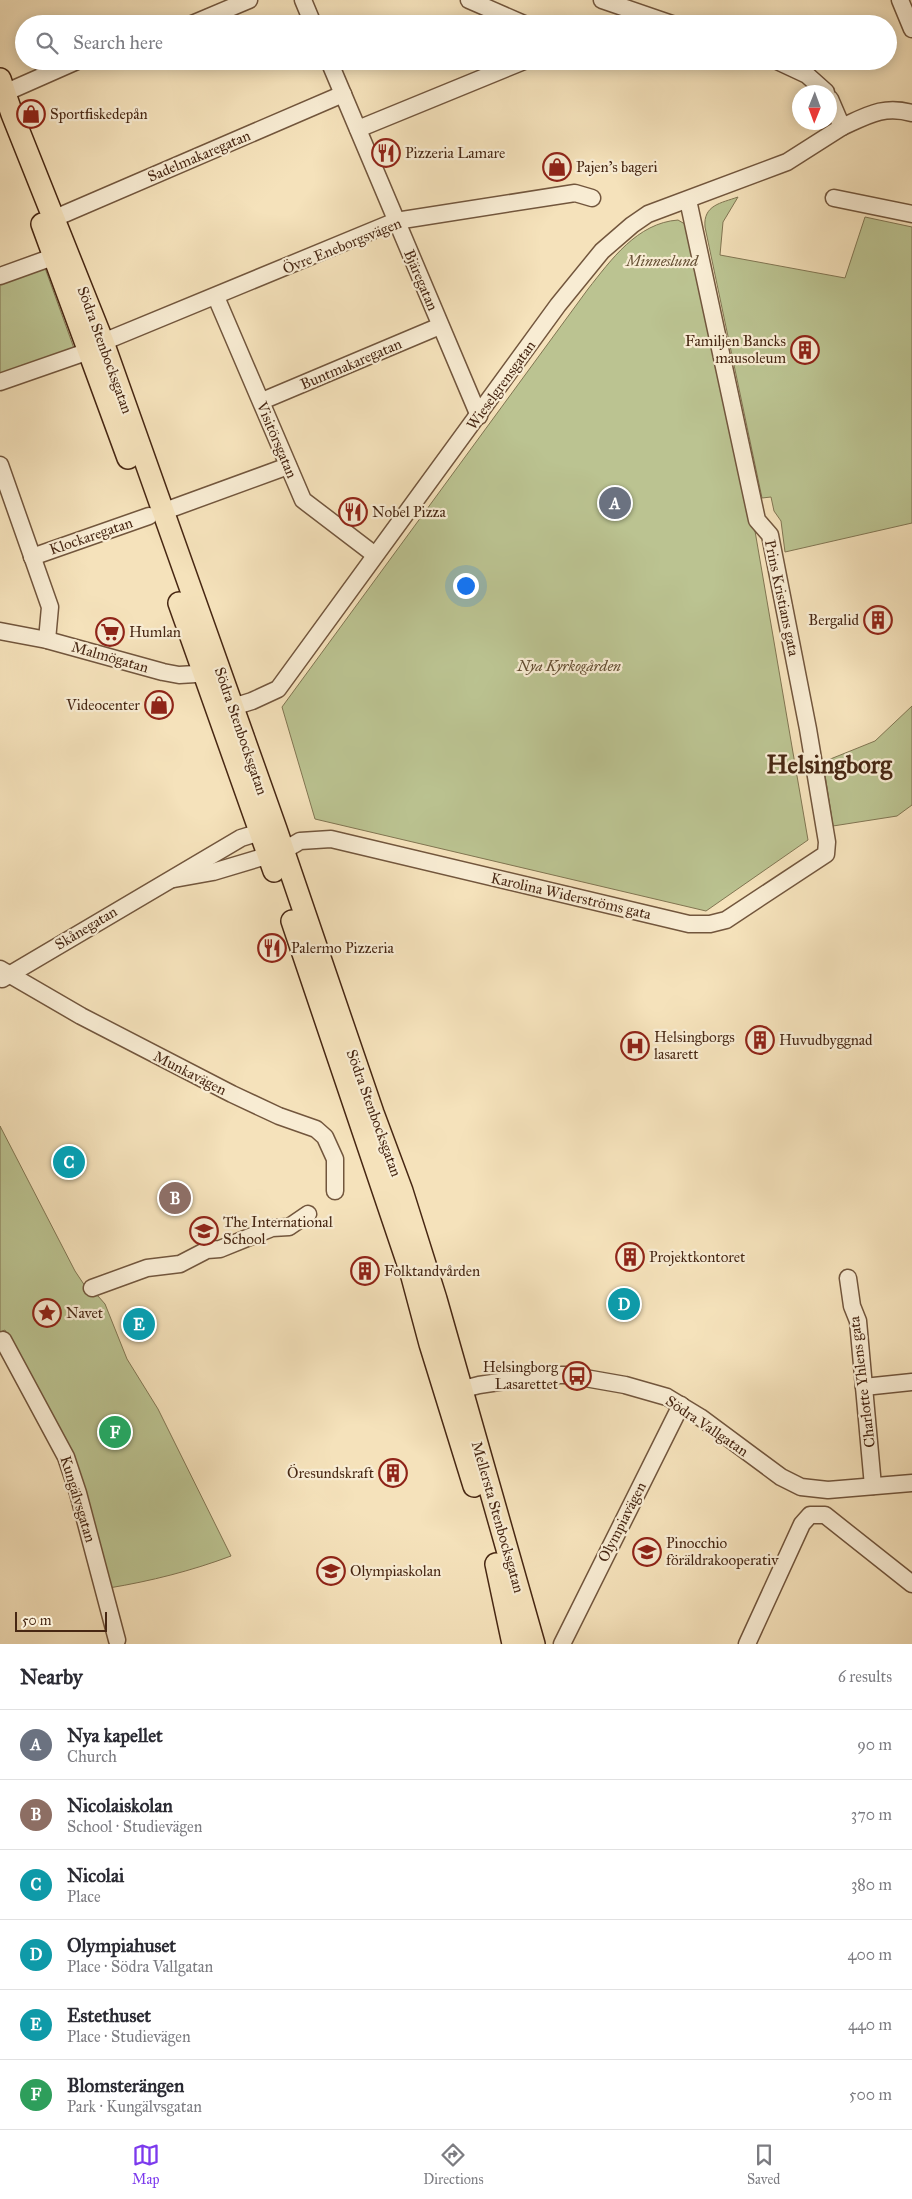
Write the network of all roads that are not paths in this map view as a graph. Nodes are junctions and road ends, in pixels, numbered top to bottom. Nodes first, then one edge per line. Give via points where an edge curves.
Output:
1 (249, 0) edge
2 (303, 0) edge
3 (469, 0) edge
4 (602, 0) edge
5 (900, 0) edge
6 (213, 15) edge
7 (309, 15) edge
8 (503, 15) edge
9 (646, 15) edge
10 (912, 29) edge
11 (52, 70) edge
12 (333, 70) edge
13 (502, 70) edge
14 (796, 70) edge
15 (818, 85) edge
16 (1, 89) edge
17 (343, 94) junction
18 (0, 114) edge
19 (912, 114) edge
20 (837, 115) edge
21 (842, 127) junction
22 (358, 129) junction
23 (592, 198) dead end
24 (834, 198) dead end
25 (688, 200) junction
26 (912, 214) edge
27 (55, 218) junction
28 (396, 222) junction
29 (61, 254) junction
30 (0, 276) edge
31 (216, 297) junction
32 (440, 326) junction
33 (96, 347) junction
34 (0, 382) edge
35 (262, 402) junction
36 (479, 416) junction
37 (0, 465) edge
38 (288, 466) junction
39 (156, 514) junction
40 (375, 555) junction
41 (32, 557) junction
42 (0, 631) edge
43 (47, 640) junction
44 (213, 673) junction
45 (225, 709) junction
46 (268, 830) junction
47 (284, 849) junction
48 (826, 854) joint
49 (174, 879) junction
50 (3, 974) edge
51 (335, 1192) dead end
52 (308, 1214) dead end
53 (848, 1278) dead end
54 (92, 1288) dead end
55 (1, 1341) edge
56 (912, 1382) edge
57 (864, 1386) junction
58 (454, 1391) junction
59 (681, 1405) junction
60 (912, 1483) edge
61 (874, 1486) junction
62 (912, 1584) edge
63 (117, 1640) dead end
64 (563, 1641) edge
65 (526, 1643) edge
66 (747, 1644) edge

1 - 6 street
2 - 7 street
3 - 8 street
4 - 9 street
5 - 10 street
11 - 16 street
12 - 17 street, Bjäregatan
13 - 22 street
14 - 15 street
16 - 27 main road, Södra Stenbocksgatan
17 - 22 street, Bjäregatan
17 - 27 street, Sadelmakaregatan
18 - 29 main road, Södra Stenbocksgatan
19 - 21 street, Wieselgrensgatan via 899,109 883,110
20 - 21 street
21 - 25 street, Wieselgrensgatan via 787,162
22 - 28 street, Bjäregatan
23 - 28 street, Övre Eneborgsvägen via 576,193
24 - 26 street
25 - 36 street, Wieselgrensgatan via 648,214 602,251 558,305
25 - 48 street, Prins Kristians gata via 758,520 770,535 810,736 827,842
27 - 29 main road, Södra Stenbocksgatan
28 - 31 street, Övre Eneborgsvägen
28 - 32 street, Bjäregatan
29 - 30 street
29 - 33 main road, Södra Stenbocksgatan
31 - 33 street, Övre Eneborgsvägen
31 - 35 street, Visitörsgatan
32 - 35 street, Buntmakaregatan
32 - 36 street, Bjäregatan
33 - 34 street, Övre Eneborgsvägen
33 - 39 main road, Södra Stenbocksgatan
35 - 38 street, Visitörsgatan
36 - 40 street, Wieselgrensgatan
37 - 41 street
38 - 39 street, Klockaregatan
38 - 40 street, Visitörsgatan via 306,503
39 - 41 street, Klockaregatan
39 - 44 main road, Södra Stenbocksgatan
40 - 45 street, Wieselgrensgatan via 278,689
41 - 43 street via 50,607
42 - 43 street, Malmögatan
43 - 44 street, Malmögatan via 179,675
44 - 45 main road, Södra Stenbocksgatan
45 - 46 main road, Södra Stenbocksgatan
46 - 47 main road, Södra Stenbocksgatan
46 - 49 street, Skånegatan via 241,838
47 - 48 street, Karolina Widerströms gata via 331,839 689,924 726,920
47 - 49 street, Skånegatan via 213,872
47 - 58 main road, Södra Stenbocksgatan via 402,1191
49 - 50 street, Skånegatan via 140,895
50 - 51 street, Munkavägen via 232,1094 316,1129 325,1137 334,1159
52 - 54 street via 289,1227 272,1228 220,1249 207,1250 180,1264 147,1268
53 - 57 street, Charlotte Yhlens gata via 858,1321
55 - 63 street, Kungälvsgatan via 66,1457
56 - 57 street
57 - 61 street, Charlotte Yhlens gata
58 - 59 street, Södra Vallgatan via 547,1375 568,1375 650,1391
58 - 65 main road, Mellersta Stenbocksgatan
59 - 61 street, Södra Vallgatan via 794,1484 811,1490
59 - 64 street, Olympiavägen
60 - 61 street, Södra Vallgatan
62 - 66 street via 825,1515 815,1514 807,1517

